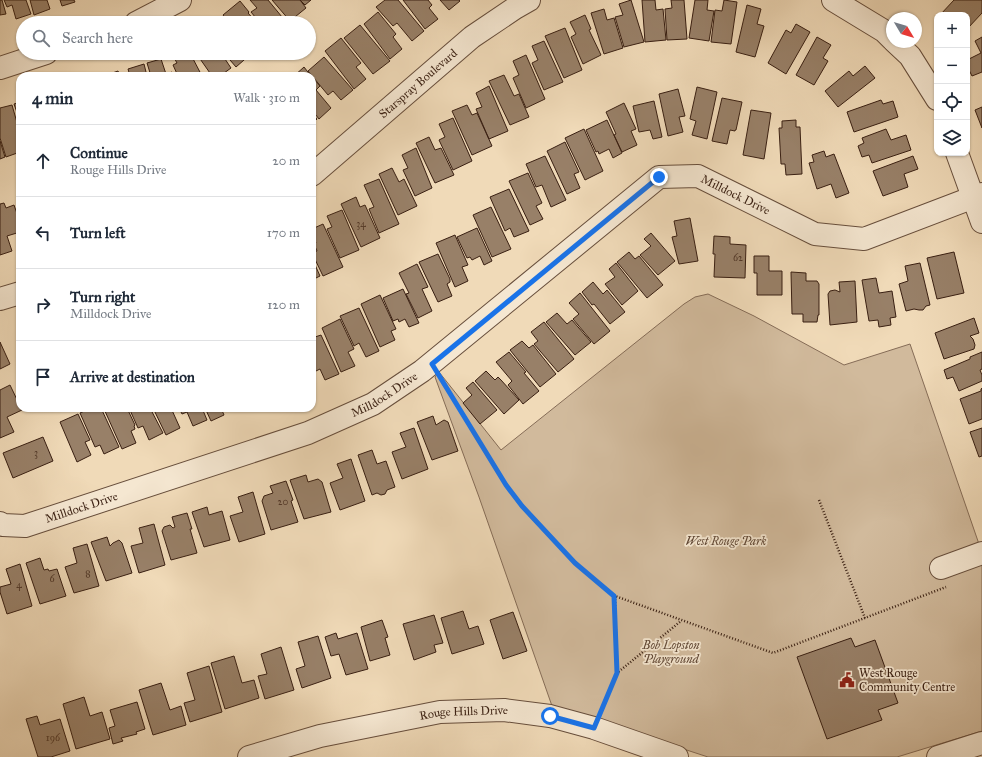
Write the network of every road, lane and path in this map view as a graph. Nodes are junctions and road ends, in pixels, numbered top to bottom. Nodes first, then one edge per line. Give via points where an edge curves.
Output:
1 (180, 0) edge
2 (529, 0) edge
3 (834, 0) edge
4 (149, 16) edge
5 (886, 33) edge
6 (901, 48) edge
7 (25, 60) edge
8 (0, 68) edge
9 (934, 94) edge
10 (958, 156) edge
11 (316, 172) edge
12 (977, 196) edge
13 (982, 222) edge
14 (16, 294) edge
15 (0, 299) edge
16 (432, 364) junction
17 (819, 500) dead end
18 (0, 523) edge
19 (982, 553) edge
20 (947, 577) joint
21 (614, 596) junction
22 (865, 618) junction
23 (681, 620) junction
24 (617, 673) junction
25 (594, 728) junction
26 (982, 743) edge
27 (249, 757) edge
28 (677, 757) edge
29 (938, 757) edge

1 - 4 street
2 - 11 street, Starspray Boulevard via 472,37
3 - 5 street
6 - 9 street via 910,56
7 - 8 street
10 - 12 street
12 - 13 street
12 - 16 street, Milldock Drive via 864,239 815,234 698,176 659,177
14 - 15 street
16 - 18 street, Milldock Drive via 373,404 308,433 25,526
16 - 21 path via 506,485 522,506 575,563
17 - 22 path
19 - 20 street
20 - 22 path
21 - 23 path
21 - 24 path
22 - 23 path via 773,654
23 - 24 path
24 - 25 path
25 - 27 street, Rouge Hills Drive via 550,716 504,710 440,712 320,736
25 - 28 street, Rouge Hills Drive
26 - 29 street

